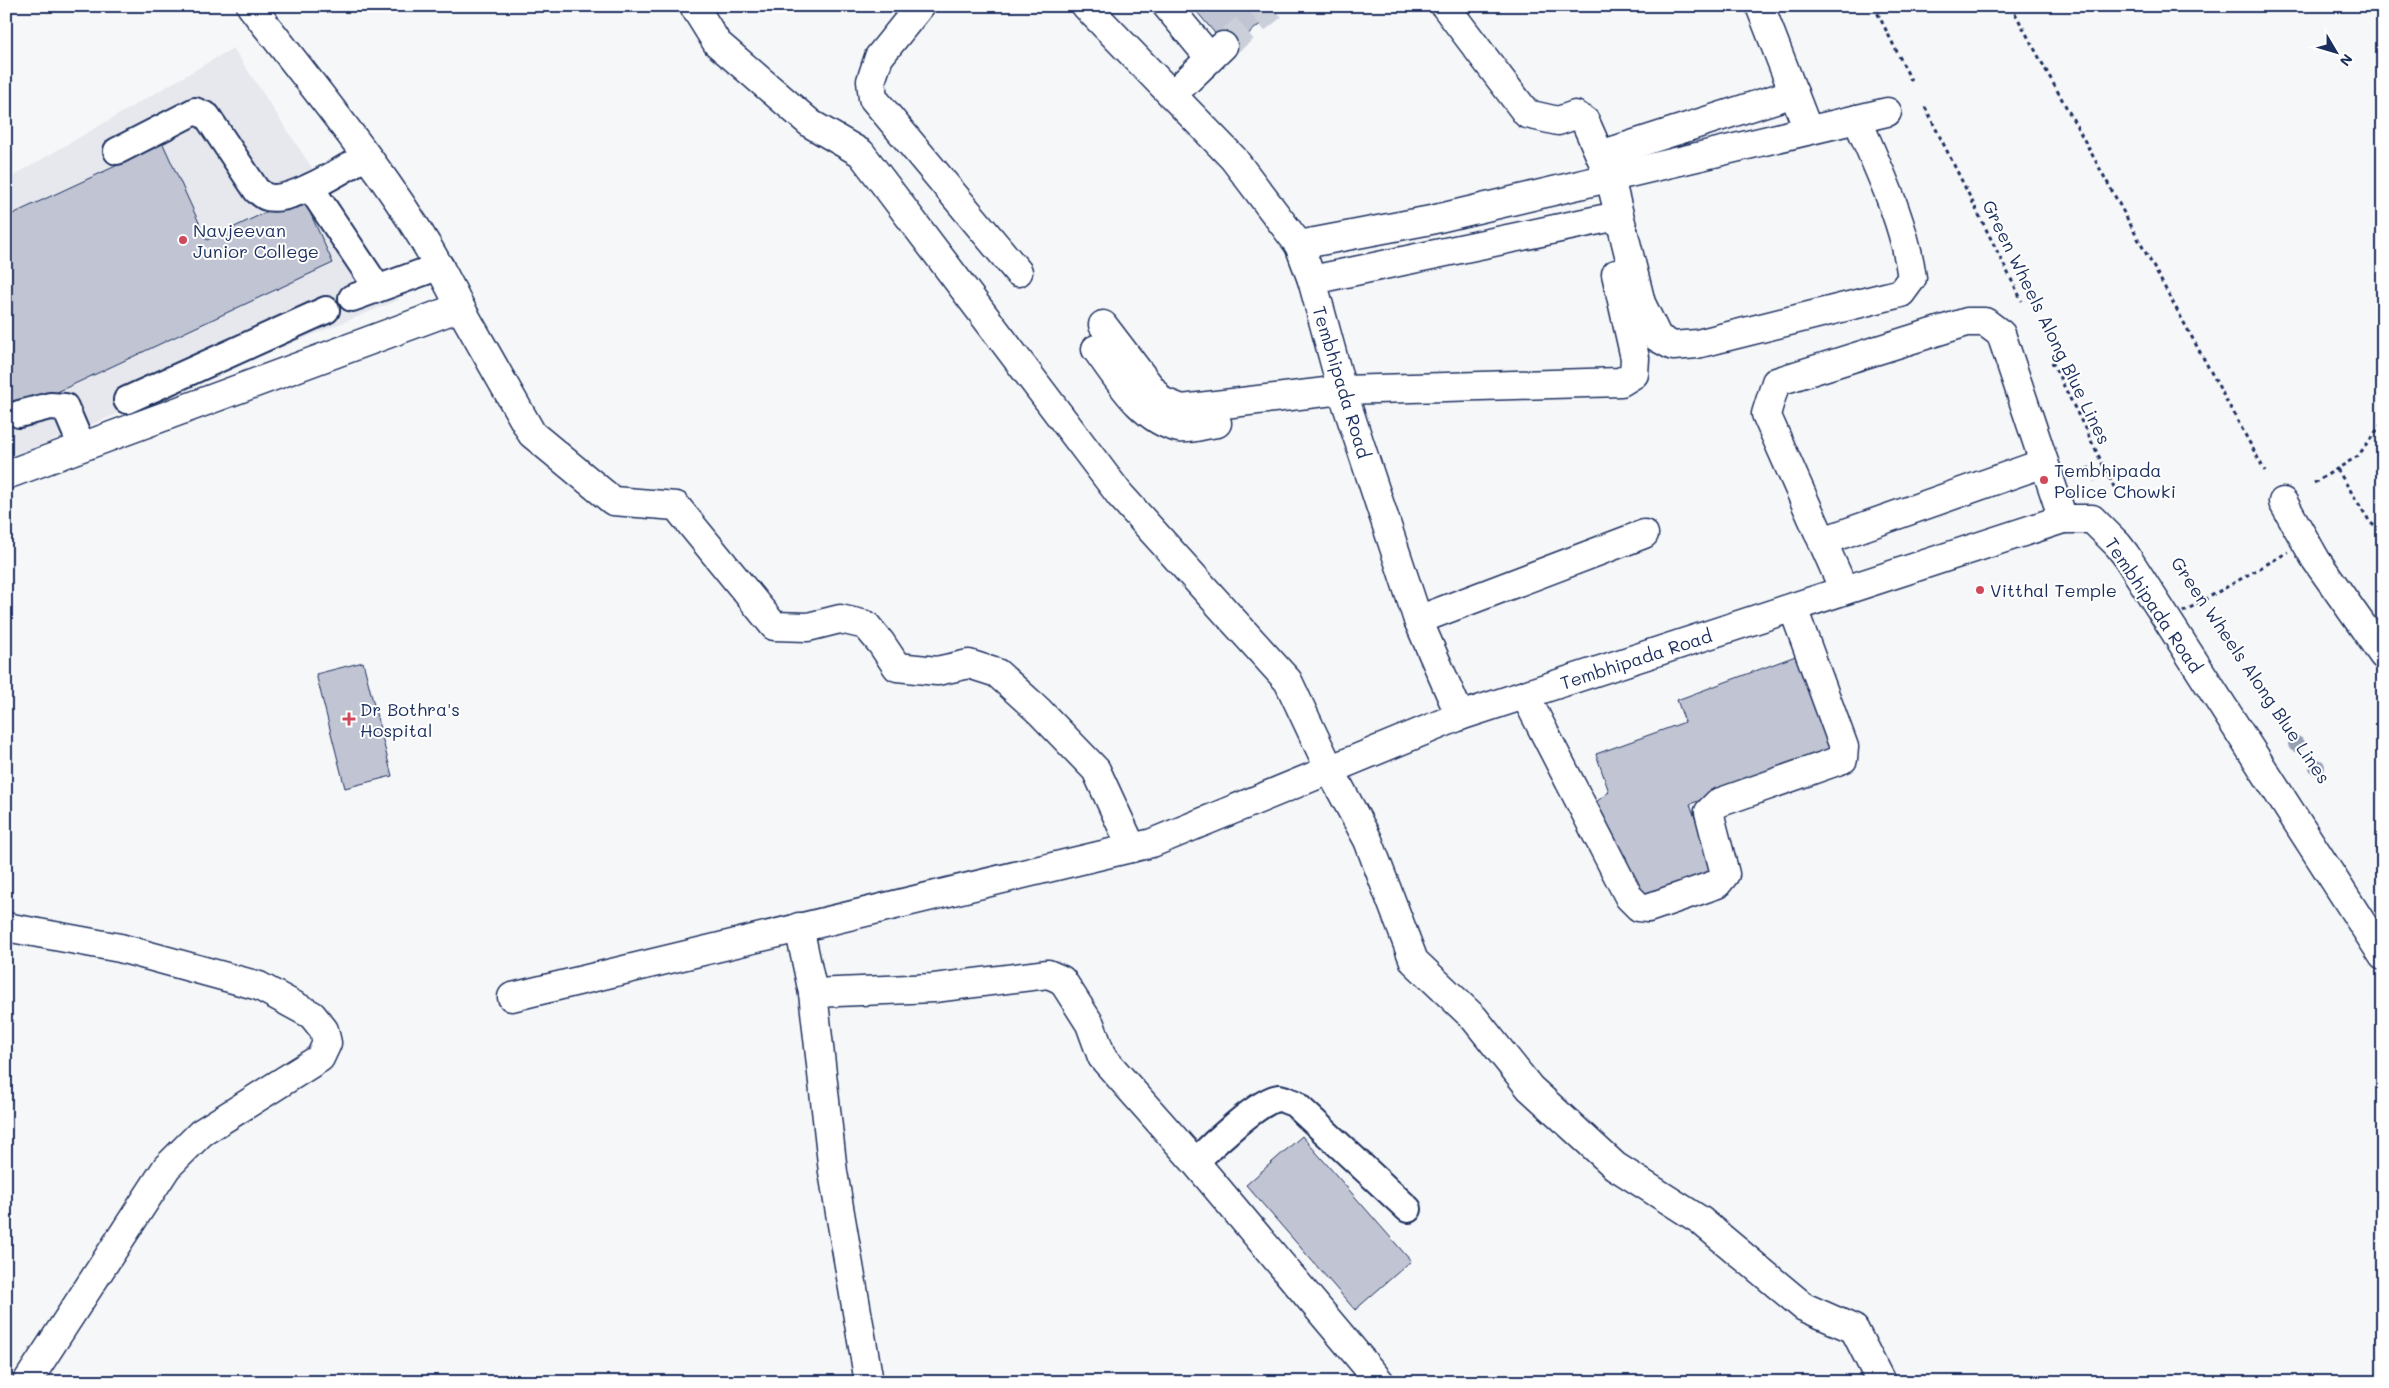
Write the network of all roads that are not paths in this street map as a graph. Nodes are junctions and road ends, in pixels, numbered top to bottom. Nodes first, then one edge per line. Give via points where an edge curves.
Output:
1 (250, 6) edge
2 (694, 6) edge
3 (920, 6) edge
4 (1167, 6) edge
5 (1445, 6) edge
6 (1760, 6) edge
7 (1095, 9) edge
8 (1794, 94) junction
9 (1172, 95) junction
10 (1887, 112) dead end
11 (1857, 119) junction
12 (1808, 130) junction
13 (117, 151) dead end
14 (366, 156) junction
15 (1602, 172) junction
16 (310, 188) junction
17 (1603, 219) junction
18 (1299, 245) junction
19 (440, 266) junction
20 (1018, 272) dead end
21 (1312, 280) junction
22 (377, 287) junction
23 (352, 298) dead end
24 (460, 307) junction
25 (326, 310) dead end
26 (1100, 337) dead end
27 (1344, 396) junction
28 (127, 400) dead end
29 (19, 414) dead end
30 (82, 447) junction
31 (2044, 463) junction
32 (6, 475) edge
33 (2282, 502) road end
34 (2063, 518) junction
35 (1644, 534) dead end
36 (1823, 541) junction
37 (1844, 590) junction
38 (1793, 608) junction
39 (1418, 620) junction
40 (2383, 655) edge
41 (1525, 695) junction
42 (1460, 716) junction
43 (1330, 770) junction
44 (1132, 848) junction
45 (6, 927) edge
46 (799, 927) junction
47 (2383, 956) edge
48 (813, 993) junction
49 (512, 997) dead end
50 (1195, 1162) junction
51 (1408, 1210) dead end
52 (27, 1382) edge
53 (869, 1382) edge
54 (1380, 1382) edge
55 (1881, 1382) edge

1 - 14 street
2 - 43 street via 716,42 811,124 862,153 1120,495 1288,680
3 - 20 street via 879,57 871,81 873,98
4 - 9 street via 1217,52
5 - 15 street via 1527,114 1558,121 1575,115 1585,121
6 - 8 street
7 - 9 street, Tembhipada Road
8 - 12 street
8 - 15 street
9 - 18 street, Tembhipada Road via 1234,158
10 - 11 street
11 - 12 street
11 - 15 street via 1895,211 1909,254 1912,278 1901,292 1697,344 1673,346 1658,338 1641,303
12 - 15 street
13 - 16 lane via 195,111 207,116 257,191 267,197 278,197
14 - 16 lane
14 - 19 street
15 - 17 street
15 - 18 street via 1431,220
16 - 22 lane
17 - 21 street
17 - 27 street via 1635,358 1634,374 1621,382
18 - 21 street, Tembhipada Road
19 - 22 lane
19 - 24 street
21 - 27 street, Tembhipada Road
22 - 23 lane
24 - 30 street
24 - 44 street via 532,434 613,501 676,506 774,626 808,627 840,620 866,625 897,667 938,671 970,664 997,673 1096,770
25 - 28 lane
26 - 27 street via 1161,401 1182,409
27 - 39 street, Tembhipada Road
29 - 30 lane via 50,406 65,406
30 - 32 street
31 - 34 street
31 - 36 street
31 - 36 street via 2001,334 1985,322 1967,322 1776,382 1766,414
33 - 40 street via 2316,560
34 - 37 street, Tembhipada Road
34 - 47 street, Tembhipada Road via 2092,519 2118,545
35 - 39 street
36 - 37 street
37 - 38 street, Tembhipada Road
38 - 41 street, Tembhipada Road
38 - 41 street via 1844,747 1844,759 1718,803 1709,812 1725,874 1717,884 1648,908 1639,907 1629,897
39 - 42 street, Tembhipada Road
41 - 42 street, Tembhipada Road
42 - 43 street
43 - 44 street via 1152,843
43 - 55 street via 1368,840 1414,960 1474,1018 1530,1088 1615,1166 1700,1220 1804,1307 1854,1329
44 - 46 street
45 - 52 street via 120,948 259,986 312,1016 324,1030 328,1043 320,1058 201,1133 167,1167
46 - 48 street
46 - 49 street
48 - 50 street via 934,988 1048,974 1062,980 1090,1024 1102,1057
48 - 53 street via 833,1172
50 - 51 lane via 1263,1103 1279,1098 1294,1103
50 - 54 street

